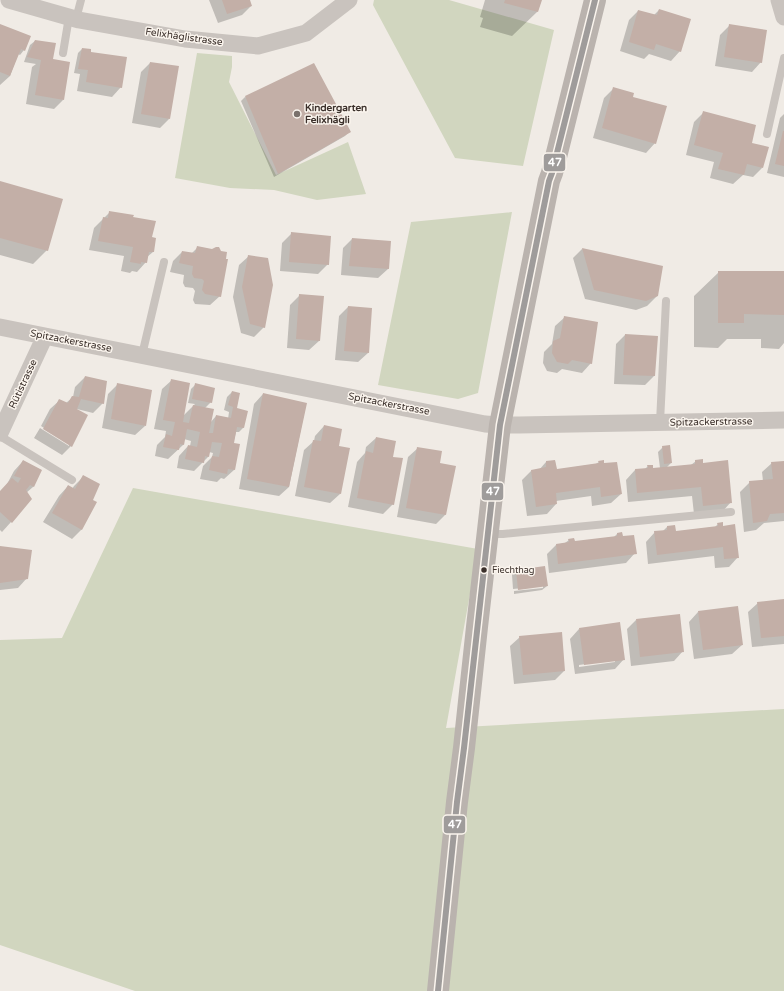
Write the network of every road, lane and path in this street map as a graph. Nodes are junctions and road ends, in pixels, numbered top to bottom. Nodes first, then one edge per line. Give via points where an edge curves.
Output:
1 (9, 0) edge
2 (81, 0) edge
3 (349, 0) edge
4 (595, 0) edge
5 (779, 0) edge
6 (784, 17) edge
7 (72, 18) junction
8 (63, 53) dead end
9 (784, 58) edge
10 (767, 134) dead end
11 (164, 262) dead end
12 (666, 301) dead end
13 (0, 327) edge
14 (45, 336) junction
15 (142, 355) junction
16 (784, 420) edge
17 (660, 422) junction
18 (500, 425) junction
19 (0, 434) edge
20 (72, 480) dead end
21 (731, 512) dead end
22 (488, 534) junction
23 (438, 991) edge

1 - 7 street, Felixhäglistrasse
2 - 7 lane
3 - 7 street, Felixhäglistrasse via 306,33 258,46 185,39
4 - 18 street via 549,181
5 - 6 street
7 - 8 lane
9 - 10 lane
11 - 15 lane
12 - 17 lane
13 - 14 street, Spitzackerstrasse
14 - 15 street, Spitzackerstrasse
14 - 19 street, Rütistrasse
15 - 18 street, Spitzackerstrasse
16 - 17 street, Spitzackerstrasse
17 - 18 street, Spitzackerstrasse
18 - 22 street
19 - 20 lane
21 - 22 lane
22 - 23 street

